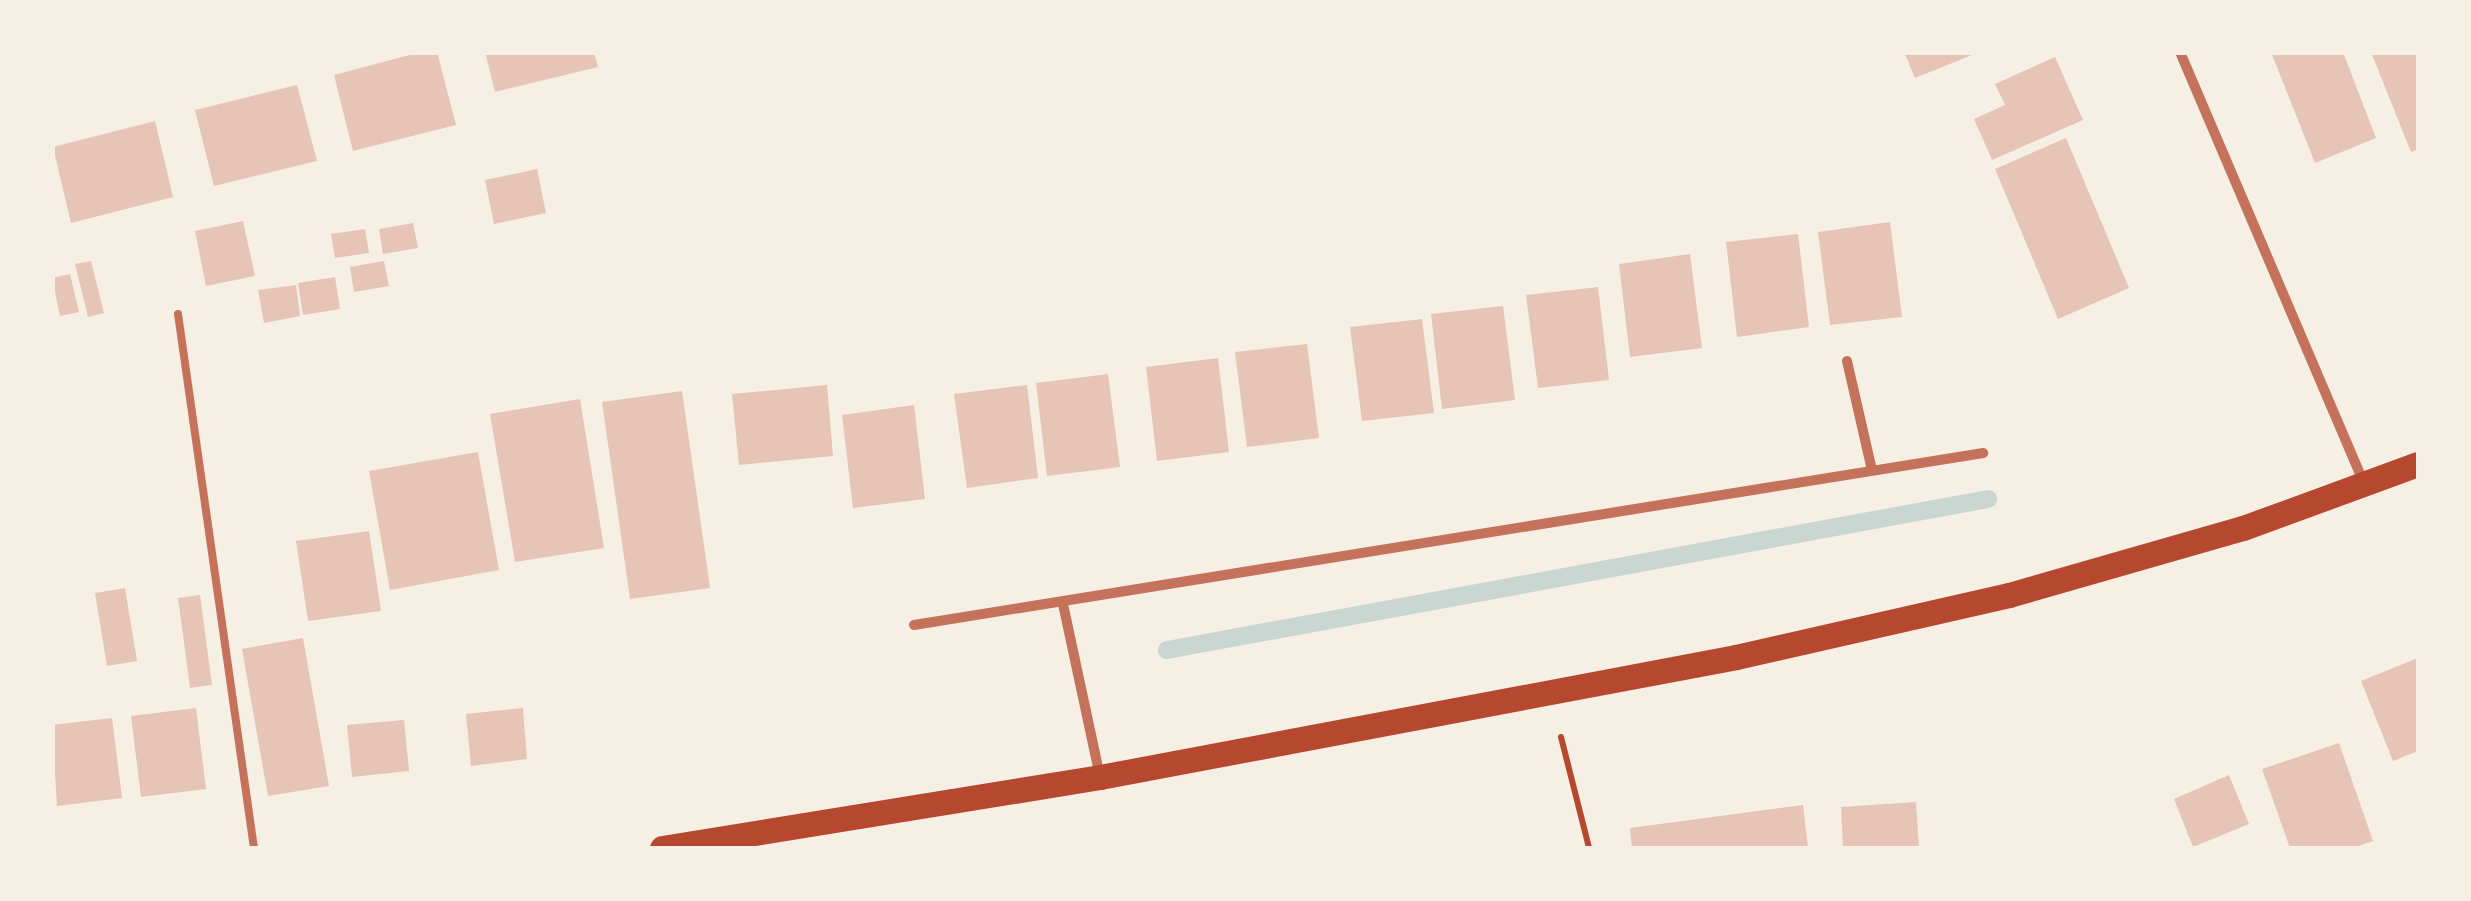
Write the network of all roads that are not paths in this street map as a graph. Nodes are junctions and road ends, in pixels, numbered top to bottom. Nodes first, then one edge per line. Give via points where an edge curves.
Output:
1 (2180, 52) edge
2 (178, 314) dead end
3 (1847, 361) dead end
4 (1983, 453) dead end
5 (2418, 464) edge
6 (1870, 466) junction
7 (2365, 485) junction
8 (1063, 604) junction
9 (914, 626) dead end
10 (1100, 777) junction
11 (767, 840) edge
12 (254, 848) edge
13 (662, 848) edge

1 - 7 street
2 - 12 lane
3 - 6 street
4 - 6 street
5 - 7 main road
6 - 8 street
7 - 10 main road via 2009,595
8 - 9 street
8 - 10 street
10 - 11 main road
11 - 13 main road

